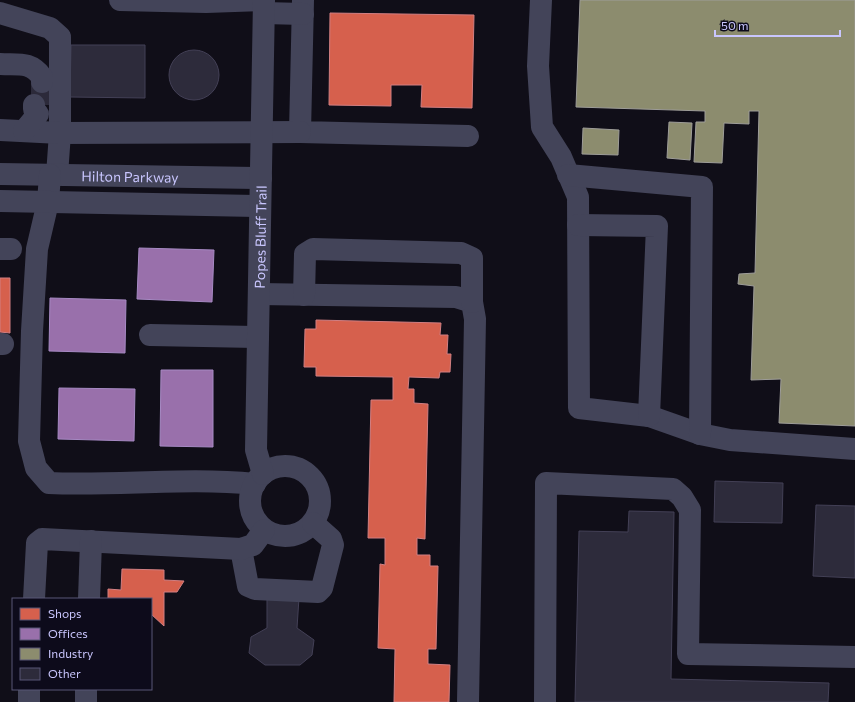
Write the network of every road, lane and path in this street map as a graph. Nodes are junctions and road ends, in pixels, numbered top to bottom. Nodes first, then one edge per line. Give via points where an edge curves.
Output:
1 (120, 0) edge
2 (541, 0) edge
3 (264, 4) edge
4 (303, 7) edge
5 (0, 13) edge
6 (0, 64) edge
7 (38, 79) tunnel mouth
8 (38, 108) tunnel mouth
9 (0, 130) edge
10 (24, 131) junction
11 (262, 132) junction
12 (300, 132) junction
13 (60, 133) junction
14 (468, 136) dead end
15 (0, 174) edge
16 (54, 175) junction
17 (568, 175) junction
18 (261, 178) junction
19 (0, 201) edge
20 (48, 202) junction
21 (260, 206) junction
22 (578, 225) junction
23 (259, 294) junction
24 (304, 295) junction
25 (472, 302) junction
26 (150, 335) dead end
27 (258, 337) junction
28 (649, 416) junction
29 (700, 434) junction
30 (855, 449) edge
31 (259, 479) junction
32 (313, 523) junction
33 (264, 530) junction
34 (91, 541) junction
35 (241, 549) junction
36 (34, 598) edge
37 (89, 598) edge
38 (855, 657) edge
39 (29, 690) edge
40 (86, 690) edge
41 (28, 702) edge
42 (86, 702) edge
43 (468, 702) edge
44 (545, 702) edge

1 - 3 street
2 - 17 street via 538,66 542,127 561,157
3 - 4 street
3 - 11 street, Popes Bluff Trail
4 - 12 street
5 - 13 street via 50,28 60,37
6 - 7 street via 29,65
8 - 10 street
9 - 10 street
10 - 13 street
11 - 12 street
11 - 13 street
11 - 18 street, Popes Bluff Trail
12 - 14 street
13 - 16 street
15 - 16 street, Hilton Parkway
16 - 18 street, Hilton Parkway
16 - 20 street
17 - 22 street via 578,197
17 - 29 street via 702,187
18 - 21 street, Popes Bluff Trail
19 - 20 street, Hilton Parkway
20 - 21 street, Hilton Parkway
20 - 31 street via 38,249 32,331 29,441 36,468 49,483 92,485
21 - 23 street, Popes Bluff Trail
22 - 28 street via 579,408
22 - 28 street via 657,226
23 - 24 street
23 - 27 street, Popes Bluff Trail
24 - 25 street via 456,297
24 - 25 street via 305,254 313,249 461,254 472,258
25 - 43 street via 475,319
26 - 27 street
27 - 31 street, Popes Bluff Trail via 256,450
28 - 29 street
29 - 30 street via 730,440
31 - 32 street via 273,468 286,466 298,468 308,474 316,484 321,503
31 - 33 street, Popes Bluff Trail via 250,495 251,508 256,521
32 - 33 street via 302,532 291,536 275,536
32 - 35 street via 331,539 333,545 322,588 318,592 255,589 248,586
33 - 35 street via 253,545
34 - 35 street
34 - 36 street via 42,539 37,543
34 - 37 street
38 - 44 street via 688,654 690,510 682,497 673,489 546,483
39 - 41 street
40 - 42 street

